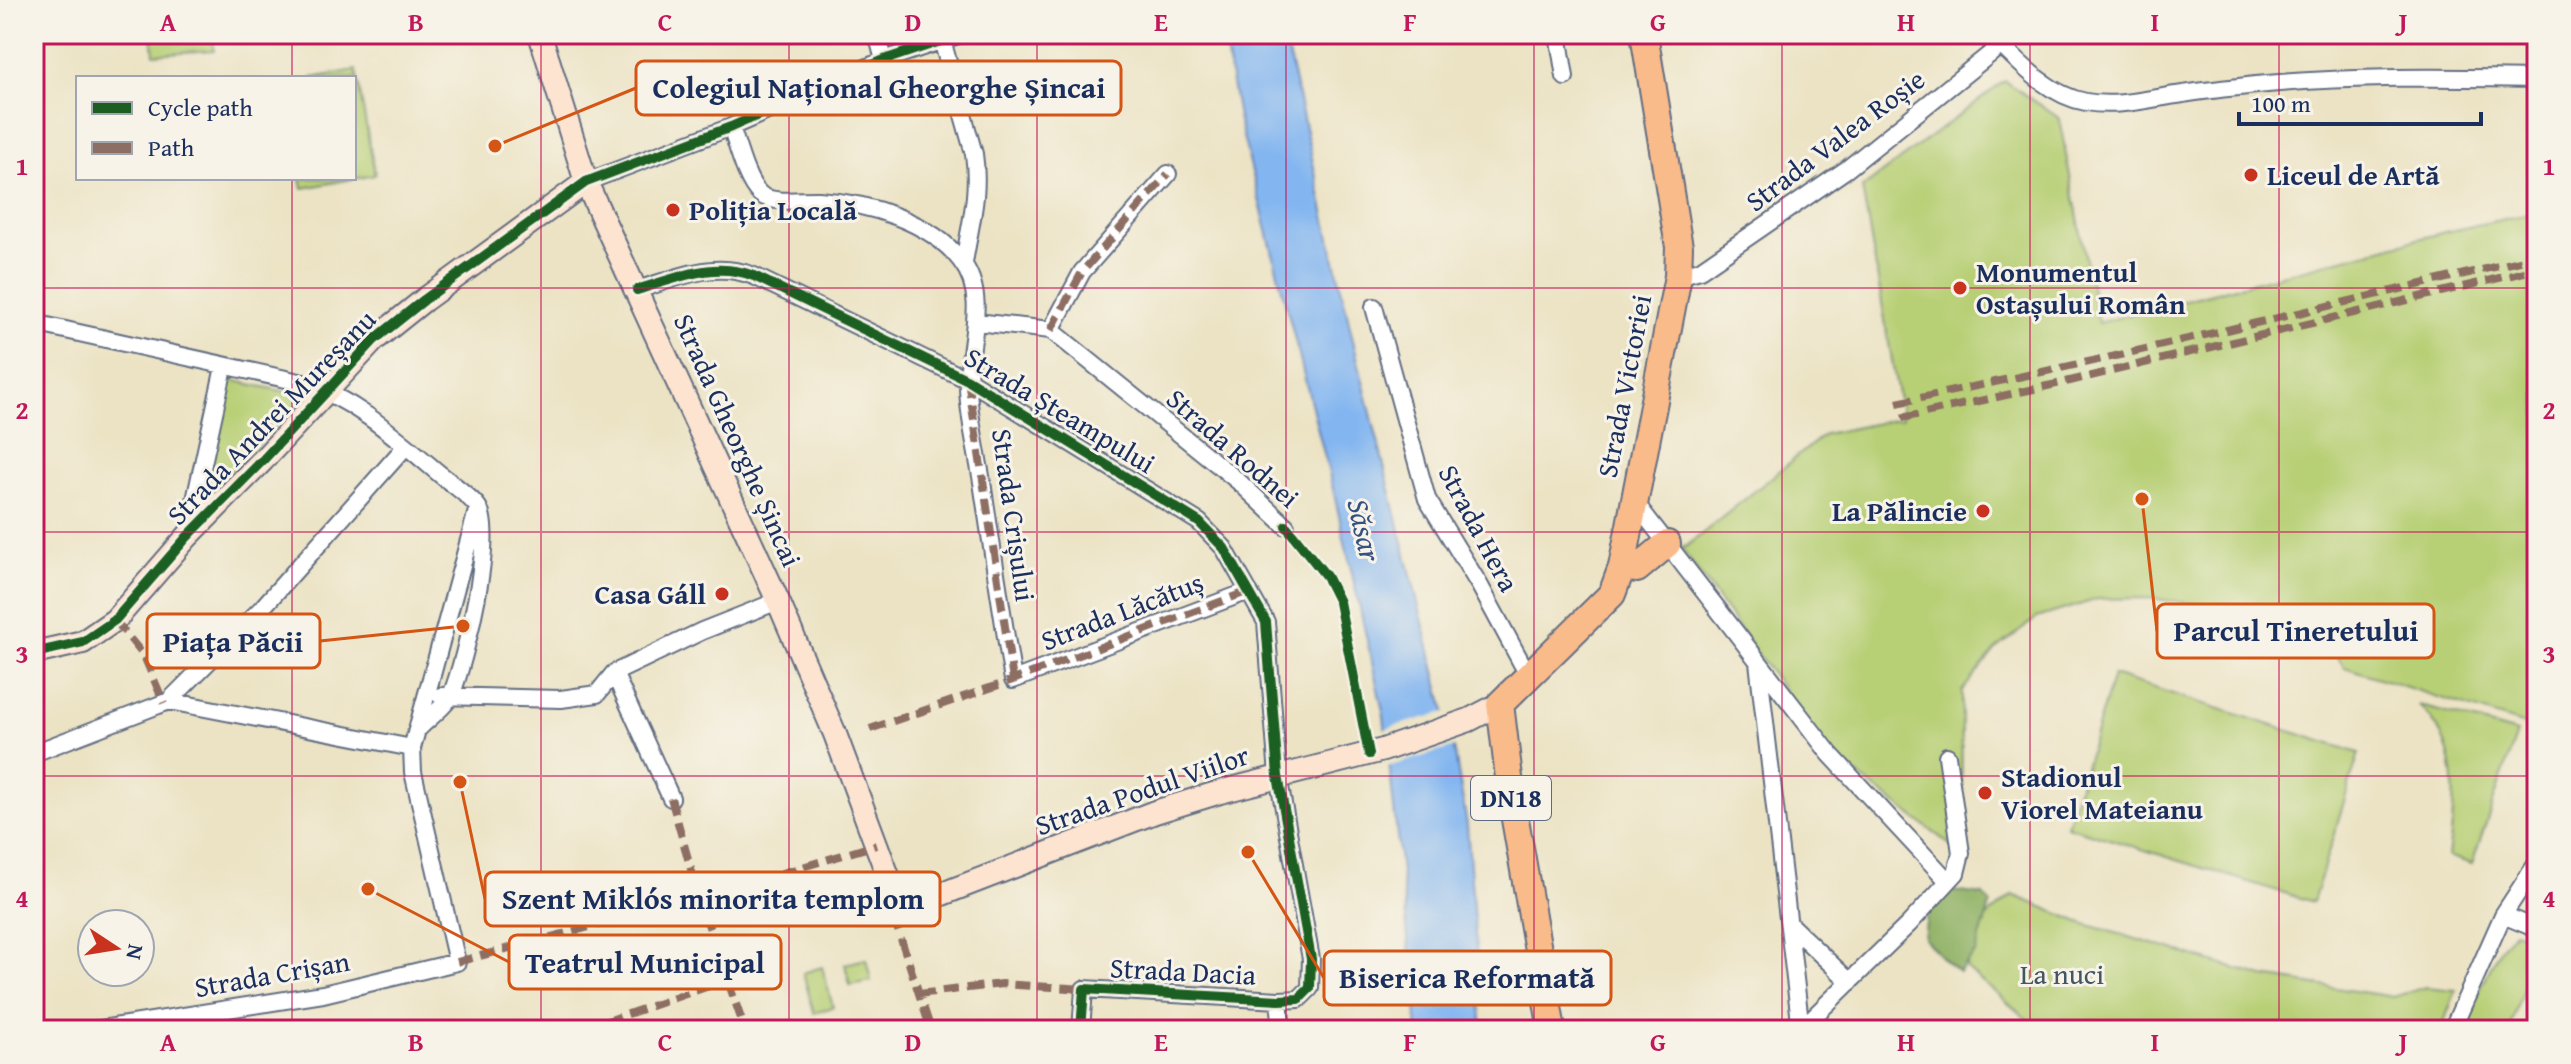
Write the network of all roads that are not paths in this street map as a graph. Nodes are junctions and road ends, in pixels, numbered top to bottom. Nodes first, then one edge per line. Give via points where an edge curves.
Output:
1 (540, 34) edge
2 (877, 34) edge
3 (960, 34) edge
4 (1558, 34) edge
5 (1644, 34) edge
6 (2015, 34) edge
7 (942, 40) junction
8 (2001, 45) junction
9 (884, 60) junction
10 (1565, 77) dead end
11 (2537, 79) edge
12 (731, 127) junction
13 (1168, 174) dead end
14 (586, 182) junction
15 (964, 263) junction
16 (1678, 276) junction
17 (637, 290) junction
18 (1374, 307) dead end
19 (976, 322) junction
20 (34, 323) edge
21 (1051, 330) junction
22 (224, 367) junction
23 (968, 380) junction
24 (327, 391) junction
25 (406, 446) junction
26 (1634, 501) junction
27 (478, 507) junction
28 (1286, 526) dead end
29 (187, 537) junction
30 (1667, 544) junction
31 (467, 547) junction
32 (485, 547) junction
33 (1622, 567) junction
34 (1249, 591) junction
35 (778, 601) junction
36 (34, 653) edge
37 (1757, 660) junction
38 (614, 673) junction
39 (1528, 675) junction
40 (1013, 680) joint
41 (429, 688) junction
42 (452, 696) junction
43 (169, 701) junction
44 (1500, 704) junction
45 (418, 729) junction
46 (412, 748) junction
47 (34, 753) edge
48 (1947, 756) dead end
49 (1278, 776) junction
50 (671, 798) dead end
51 (2537, 863) edge
52 (1948, 881) junction
53 (897, 892) joint
54 (2503, 915) junction
55 (1791, 926) junction
56 (2537, 929) edge
57 (1850, 982) junction
58 (1279, 1000) junction
59 (1801, 1029) edge
60 (95, 1030) edge
61 (1081, 1030) edge
62 (1282, 1030) edge
63 (1552, 1030) edge
64 (2452, 1030) edge

1 - 14 main road, Strada Gheorghe Șincai
2 - 9 street
3 - 7 street
4 - 10 street
5 - 16 main road, Strada Victoriei via 1679,247
6 - 8 street, Strada Valea Roșie
7 - 9 street
7 - 15 street via 977,174
8 - 11 street via 2055,90 2087,102 2128,103 2259,85 2413,77
8 - 16 street, Strada Valea Roșie via 1847,169 1700,270
9 - 12 street
12 - 14 street
12 - 15 street via 761,195 870,209 925,231
13 - 21 street via 1082,272
14 - 17 main road, Strada Gheorghe Șincai
14 - 24 main road, Strada Andrei Mureșanu via 401,318
15 - 19 street, Strada Crișului via 974,292
16 - 26 main road, Strada Victoriei
17 - 23 street, Strada Șteampului via 713,268 736,269
17 - 35 main road, Strada Gheorghe Șincai
18 - 39 street, Strada Hera via 1427,499
19 - 21 street
19 - 23 street, Strada Crișului
20 - 22 street
21 - 28 street, Strada Rodnei
22 - 24 street
22 - 29 street
23 - 34 street, Strada Șteampului via 1199,522 1224,548
23 - 40 street, Strada Crișului
24 - 25 street
24 - 29 main road, Strada Andrei Mureșanu
25 - 27 street
25 - 43 street via 262,608
26 - 30 street
26 - 33 main road, Strada Victoriei
27 - 31 street
27 - 32 street
29 - 36 main road, Strada Andrei Mureșanu via 115,620 83,642
30 - 33 main road via 1637,569
30 - 37 street
31 - 32 street
31 - 41 street
32 - 42 street
33 - 39 main road, Strada Victoriei via 1612,594
34 - 40 street, Strada Lăcătuș
34 - 49 street, Strada Șteampului via 1266,622
35 - 38 street
35 - 53 main road, Strada Gheorghe Șincai
37 - 52 street via 1830,754
37 - 55 street
38 - 42 street via 597,694 579,698
38 - 50 street
39 - 44 main road, Strada Victoriei
41 - 42 street via 439,696
41 - 45 street
42 - 45 street
43 - 46 street
43 - 47 street
44 - 49 main road, Strada Podul Viilor via 1383,750
44 - 63 main road, DN18
45 - 46 street
46 - 60 street, Strada Crișan via 457,962 323,994
48 - 52 street via 1961,853
49 - 53 main road, Strada Podul Viilor via 1155,812 924,901
49 - 58 street, Strada Șteampului via 1312,975 1310,988 1299,999
51 - 54 street
52 - 57 street
54 - 56 street
54 - 64 street
55 - 57 street
55 - 59 street
57 - 59 street
58 - 61 street, Strada Dacia via 1084,989
58 - 62 street

